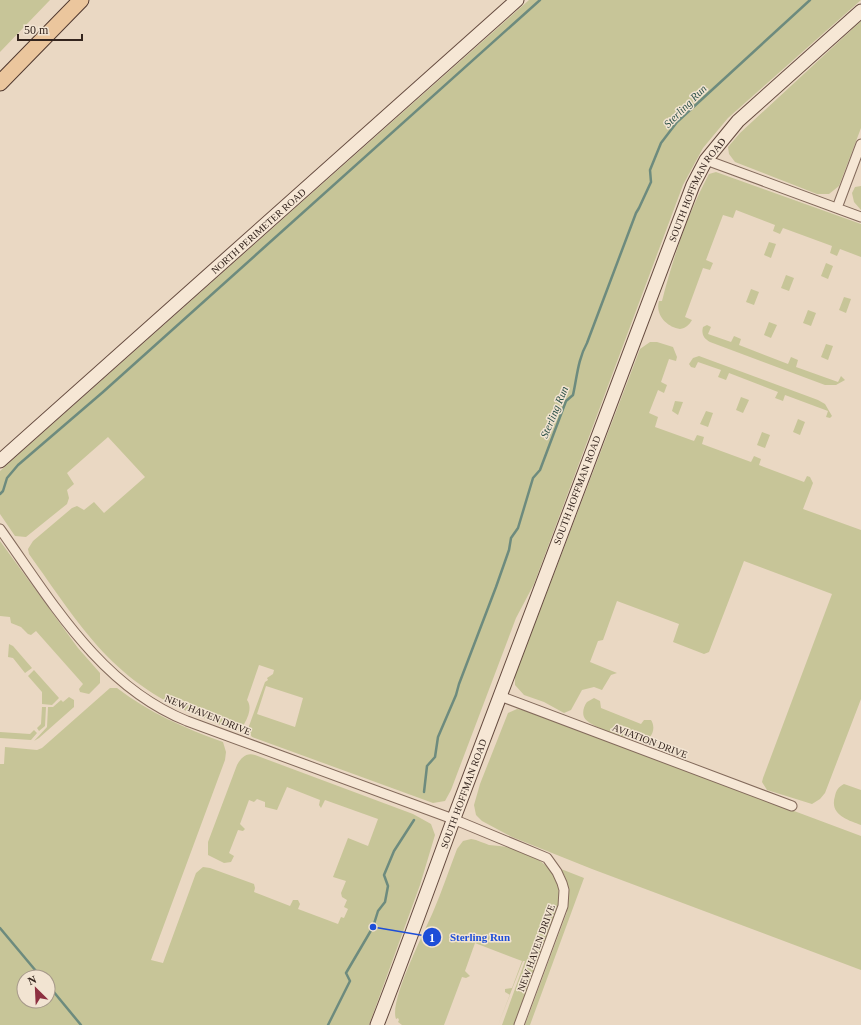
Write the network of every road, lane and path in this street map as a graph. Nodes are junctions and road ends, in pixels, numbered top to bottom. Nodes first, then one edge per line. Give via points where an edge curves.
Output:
1 (80, 0) edge
2 (517, 0) edge
3 (861, 11) edge
4 (0, 83) edge
5 (861, 144) edge
6 (706, 160) junction
7 (837, 208) junction
8 (861, 217) edge
9 (0, 461) edge
10 (0, 529) edge
11 (500, 696) junction
12 (792, 806) dead end
13 (454, 819) junction
14 (378, 1025) edge
15 (519, 1025) edge

1 - 4 main road
2 - 9 street, NORTH PERIMETER ROAD
3 - 6 street, SOUTH HOFFMAN ROAD via 738,121
5 - 7 street
6 - 7 street
6 - 11 street, SOUTH HOFFMAN ROAD via 676,228
7 - 8 street
10 - 13 street, NEW HAVEN DRIVE via 90,651 115,677 148,701 187,721
11 - 12 street, AVIATION DRIVE
11 - 13 street, SOUTH HOFFMAN ROAD
13 - 14 street, SOUTH HOFFMAN ROAD
13 - 15 street, NEW HAVEN DRIVE via 547,858 562,883 563,906

